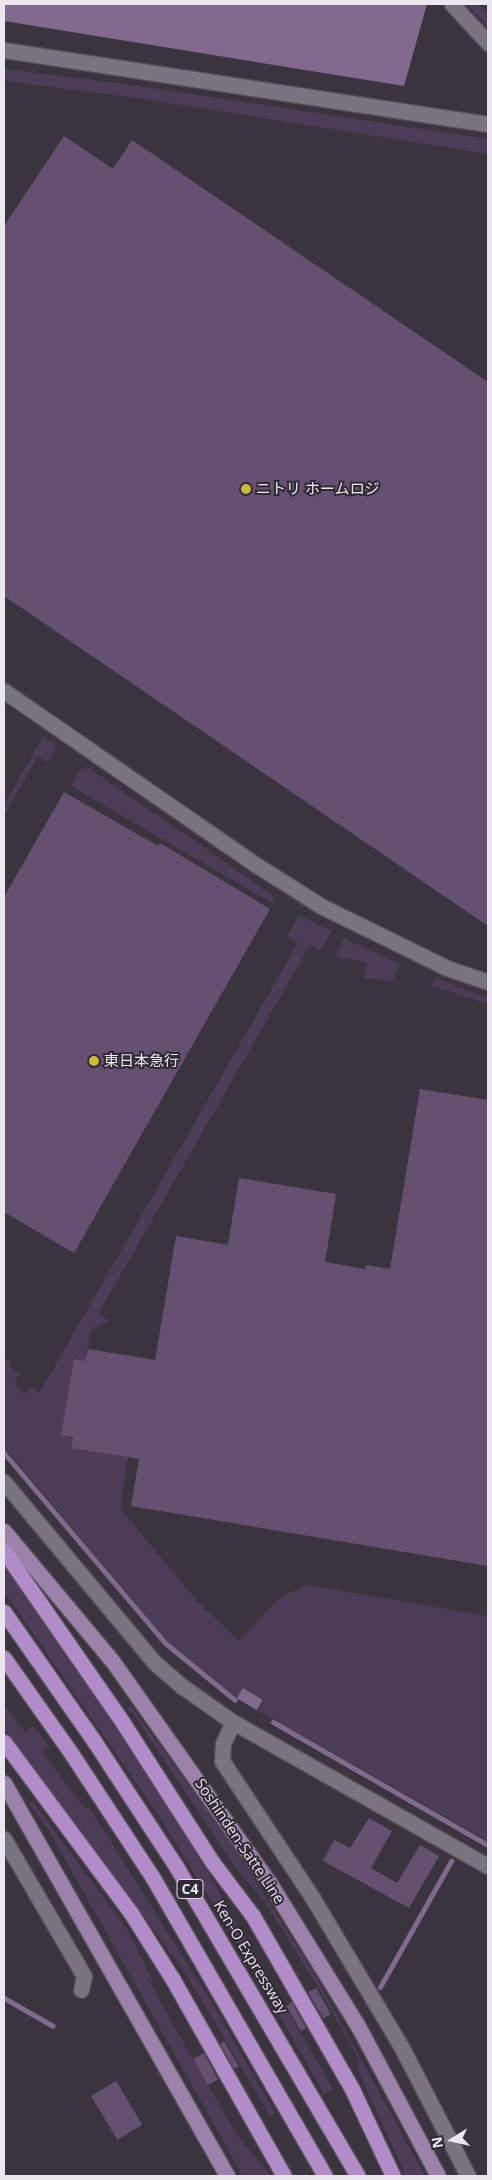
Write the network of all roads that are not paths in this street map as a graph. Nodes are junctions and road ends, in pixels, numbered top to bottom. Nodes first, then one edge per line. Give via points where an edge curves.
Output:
1 (452, 4) edge
2 (488, 43) edge
3 (4, 50) edge
4 (488, 124) edge
5 (4, 691) edge
6 (488, 982) edge
7 (4, 1482) edge
8 (4, 1531) edge
9 (4, 1551) edge
10 (4, 1612) edge
11 (4, 1658) edge
12 (233, 1722) junction
13 (4, 1742) edge
14 (4, 1783) edge
15 (4, 1839) edge
16 (488, 1866) edge
17 (81, 1990) dead end
18 (227, 2176) edge
19 (284, 2176) edge
20 (326, 2176) edge
21 (358, 2176) edge
22 (393, 2176) edge
23 (438, 2176) edge
24 (468, 2176) edge

1 - 2 street
3 - 4 street
5 - 6 street via 321,906 447,968
7 - 12 street via 155,1662 183,1687
8 - 23 main road, Soshinden-Satte Line via 118,1669 269,1882 358,2026
9 - 22 highway via 123,1723 213,1863 253,1916 352,2089
10 - 21 highway, Ken-O Expressway / C4 via 177,1868
11 - 20 highway, C4 via 153,1878
12 - 16 street
12 - 24 street via 223,1743 222,1761 327,1922 402,2048
13 - 19 highway via 131,1913 172,1978
14 - 18 main road
15 - 17 street via 84,1976

